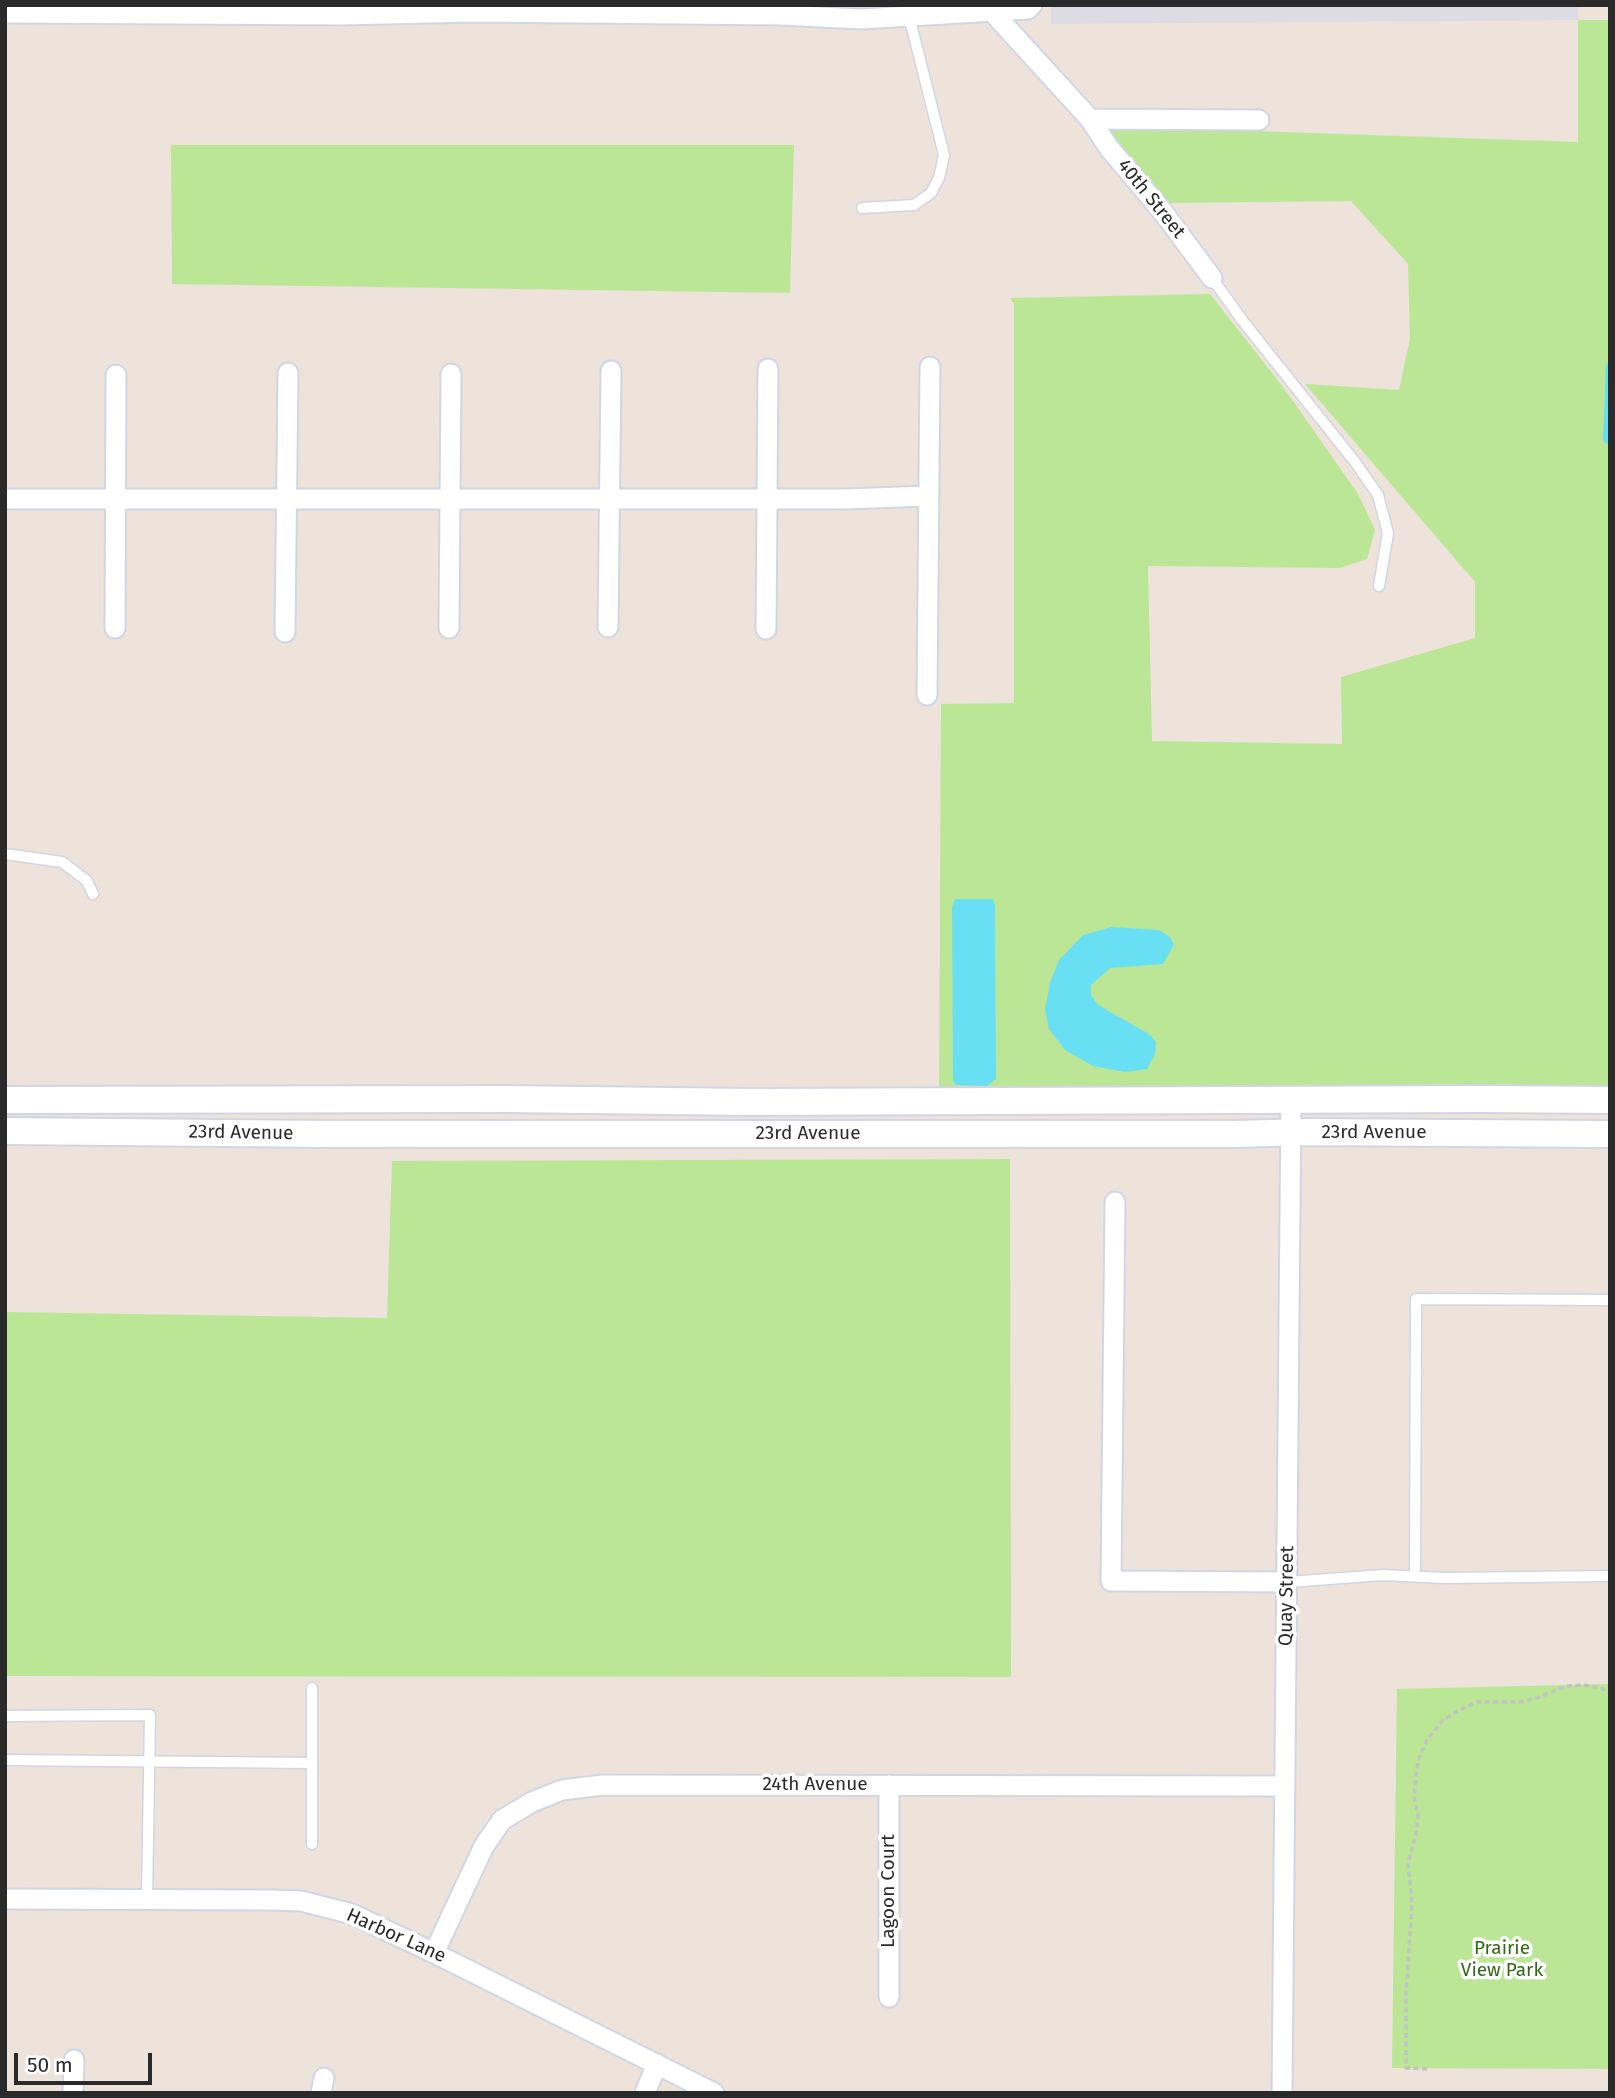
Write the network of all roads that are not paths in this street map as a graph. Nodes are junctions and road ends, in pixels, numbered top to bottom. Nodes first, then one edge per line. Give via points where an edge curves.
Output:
1 (1032, 5) edge
2 (988, 8) edge
3 (475, 9) edge
4 (5, 13) edge
5 (903, 13) edge
6 (1090, 119) junction
7 (1259, 120) dead end
8 (862, 208) dead end
9 (1212, 278) joint
10 (930, 367) dead end
11 (768, 369) dead end
12 (611, 371) dead end
13 (288, 373) dead end
14 (451, 374) dead end
15 (116, 375) dead end
16 (928, 496) junction
17 (609, 498) junction
18 (768, 498) junction
19 (5, 499) edge
20 (117, 499) junction
21 (286, 499) junction
22 (450, 500) junction
23 (1379, 586) dead end
24 (115, 628) dead end
25 (449, 628) dead end
26 (608, 628) dead end
27 (766, 629) dead end
28 (285, 632) dead end
29 (926, 695) dead end
30 (5, 854) edge
31 (93, 894) dead end
32 (5, 1100) edge
33 (1291, 1100) junction
34 (1610, 1100) edge
35 (5, 1131) edge
36 (1291, 1132) junction
37 (1610, 1134) edge
38 (1115, 1202) dead end
39 (1610, 1300) edge
40 (1415, 1576) junction
41 (1610, 1576) edge
42 (1288, 1583) junction
43 (312, 1688) dead end
44 (5, 1716) edge
45 (5, 1760) edge
46 (149, 1761) junction
47 (312, 1763) junction
48 (889, 1785) junction
49 (1285, 1786) junction
50 (312, 1844) dead end
51 (5, 1899) edge
52 (147, 1899) junction
53 (434, 1953) junction
54 (888, 1997) dead end
55 (74, 2060) dead end
56 (657, 2064) junction
57 (74, 2093) edge
58 (645, 2093) edge
59 (715, 2093) edge
60 (1282, 2093) edge

1 - 2 street via 1028,9
2 - 5 street
2 - 6 street, 40th Street
3 - 4 street via 341,15
3 - 5 street via 861,19
5 - 8 lane via 944,155 931,193 914,205
6 - 7 street
6 - 9 street, 40th Street
9 - 23 lane via 1378,495 1388,533
10 - 16 street
11 - 18 street
12 - 17 street
13 - 21 street
14 - 22 street
15 - 20 street
16 - 18 street
16 - 29 street
17 - 18 street
17 - 22 street
17 - 26 street
18 - 27 street
19 - 20 street
20 - 21 street
20 - 24 street
21 - 22 street
21 - 28 street
22 - 25 street
30 - 31 lane via 62,862 87,881
32 - 33 main road, 23rd Avenue
33 - 34 main road, 23rd Avenue
33 - 36 street, Quay Street
35 - 36 main road, 23rd Avenue
36 - 37 main road, 23rd Avenue
36 - 42 street, Quay Street
38 - 42 street via 1111,1581
39 - 40 lane via 1416,1299
40 - 41 lane
40 - 42 lane
42 - 49 street, Quay Street
43 - 47 lane
44 - 46 lane via 150,1715
45 - 46 lane
46 - 47 lane
46 - 52 lane
47 - 50 lane
48 - 49 street, 24th Avenue
48 - 53 street, 24th Avenue via 603,1785 562,1790 502,1820 484,1846
48 - 54 street, Lagoon Court
49 - 60 street, Quay Street
51 - 52 street, Harbor Lane
52 - 53 street, Harbor Lane via 301,1901 352,1914
53 - 56 street, Harbor Lane
55 - 57 street
56 - 58 street
56 - 59 street, Harbor Lane

